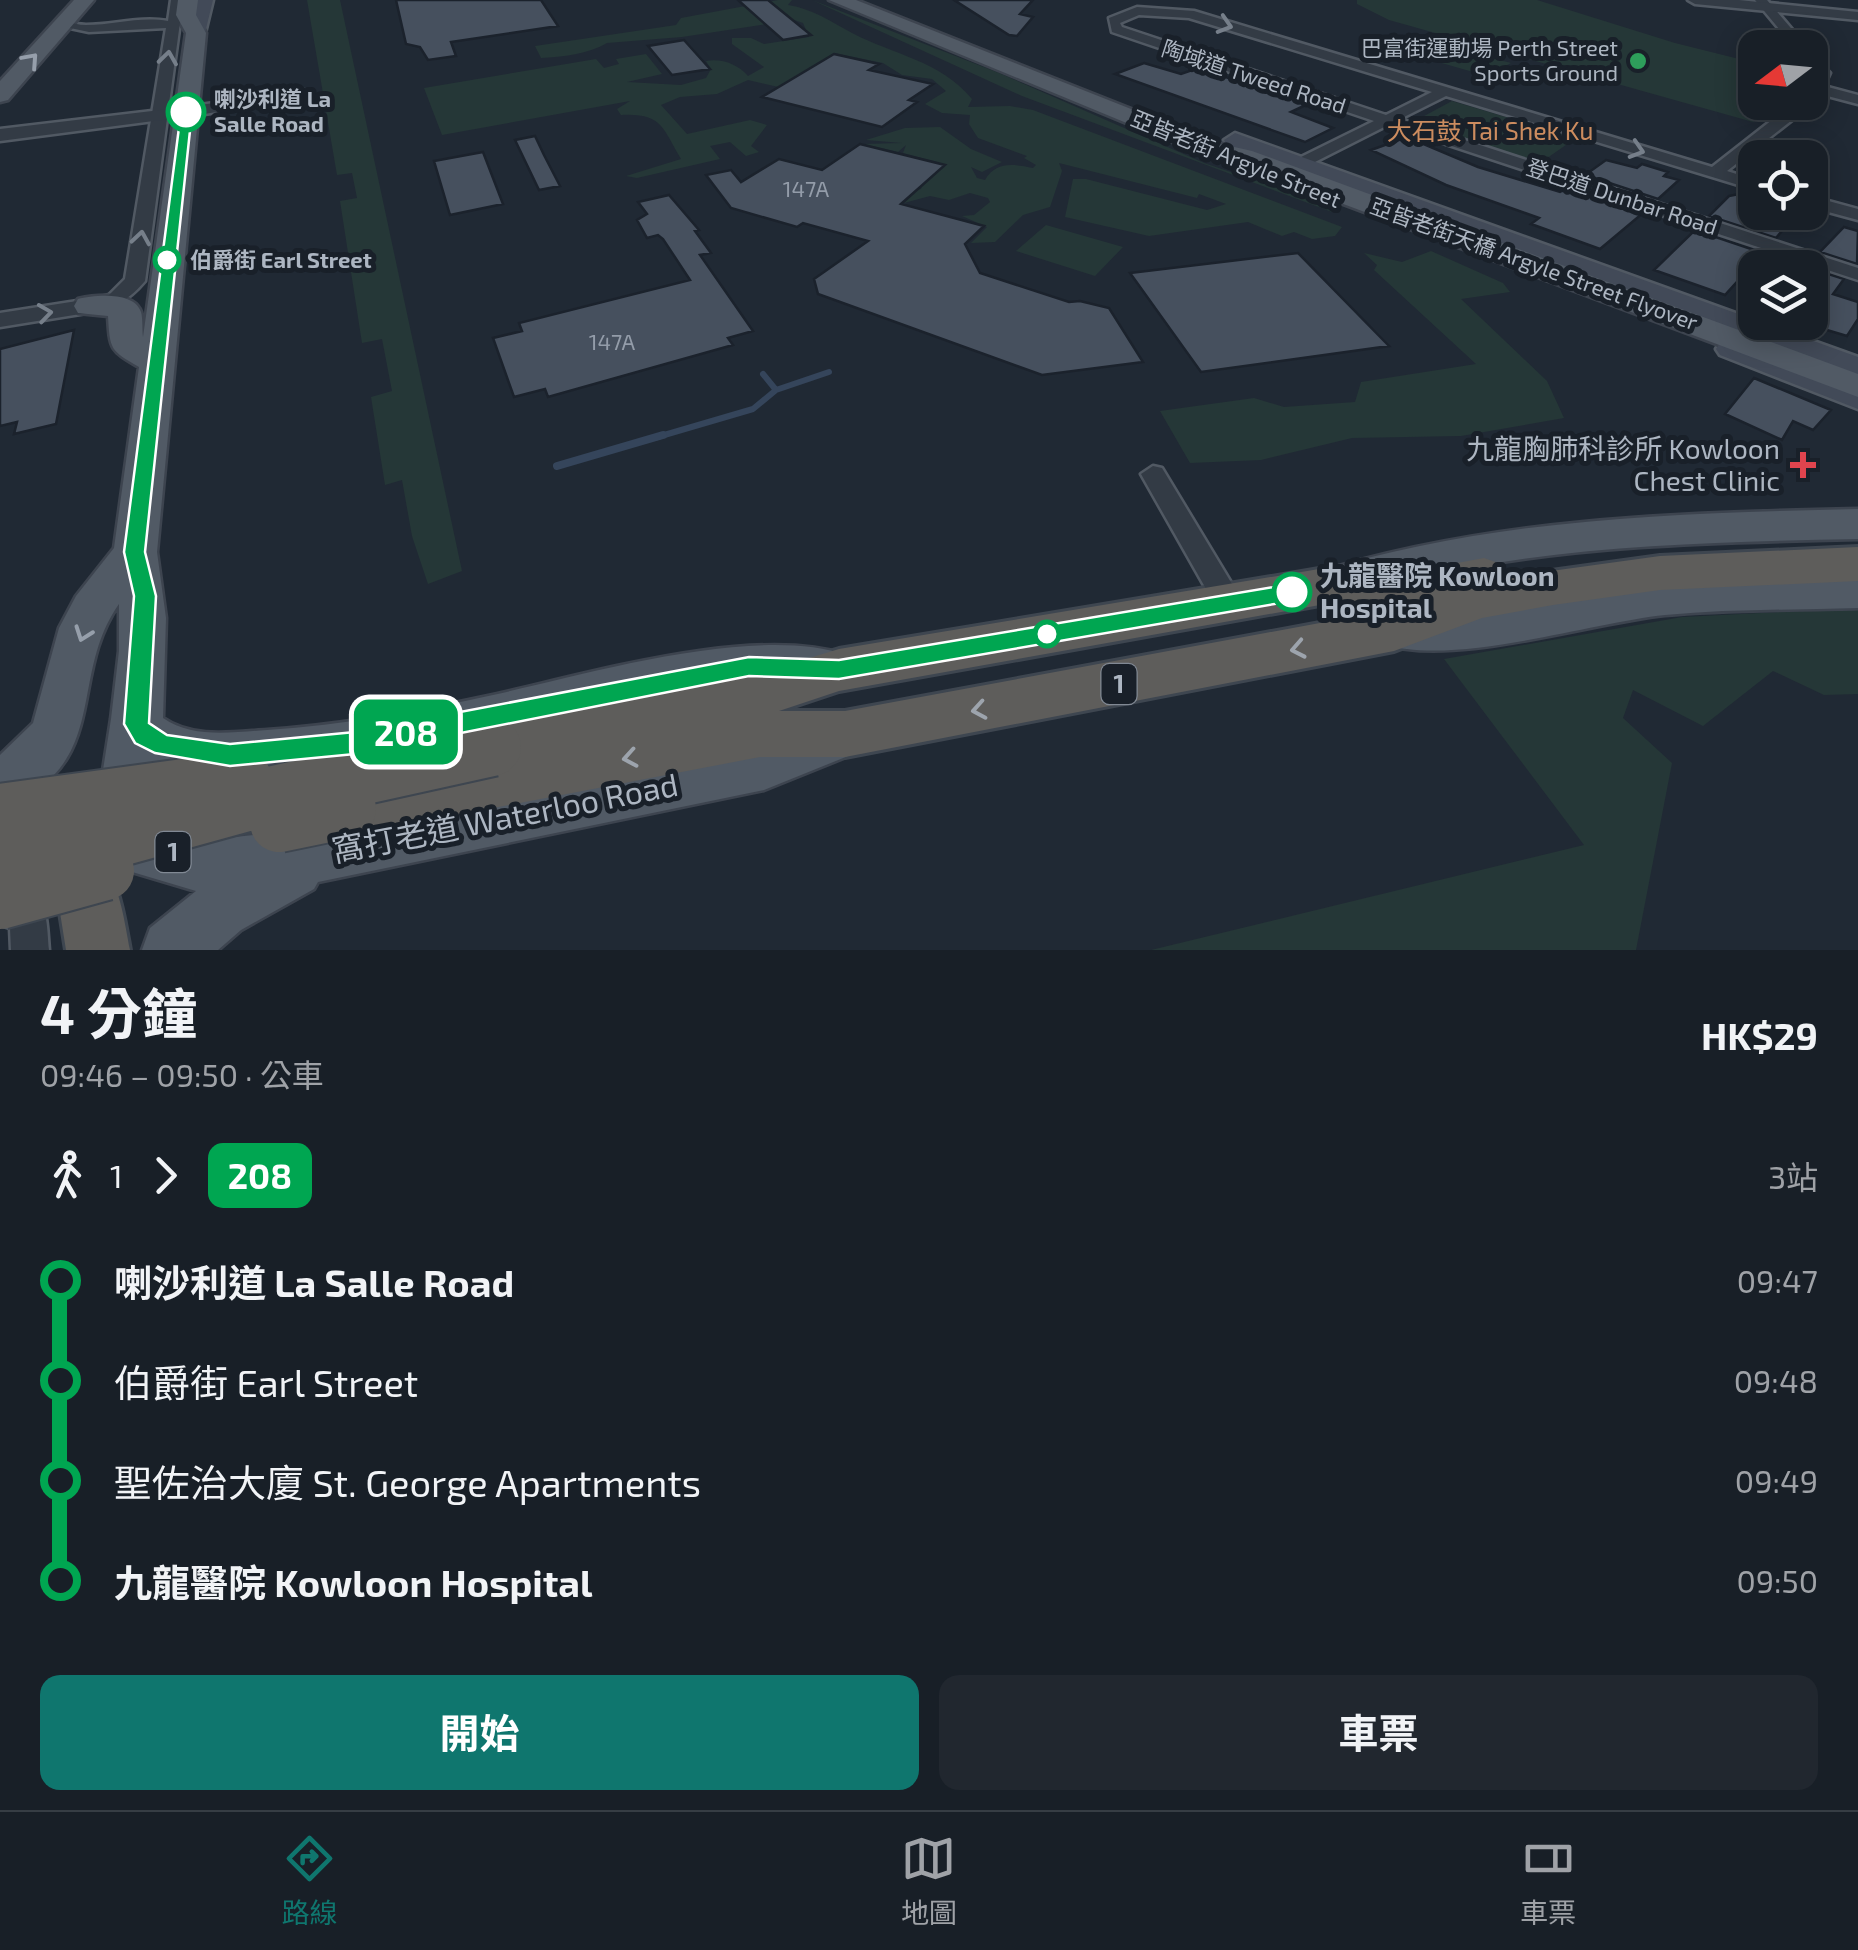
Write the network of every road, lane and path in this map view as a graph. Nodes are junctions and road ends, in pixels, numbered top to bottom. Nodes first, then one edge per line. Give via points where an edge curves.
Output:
1 (84, 0) edge
2 (206, 0) edge
3 (839, 0) edge
4 (866, 0) edge
5 (1695, 0) edge
6 (1764, 4) edge
7 (184, 15) edge
8 (1858, 16) edge
9 (62, 25) junction
10 (1786, 30) edge
11 (1443, 92) junction
12 (0, 94) edge
13 (304, 94) dead end
14 (1828, 98) edge
15 (1858, 100) edge
16 (174, 113) junction
17 (1386, 120) junction
18 (1782, 120) edge
19 (0, 135) edge
20 (1208, 148) junction
21 (1243, 150) junction
22 (1303, 162) junction
23 (1715, 173) junction
24 (1738, 180) edge
25 (1828, 206) edge
26 (1858, 215) edge
27 (1858, 274) edge
28 (90, 306) junction
29 (0, 320) edge
30 (155, 361) junction
31 (1858, 367) edge
32 (1858, 376) edge
33 (1858, 386) edge
34 (1858, 399) edge
35 (1152, 474) dead end
36 (1858, 524) edge
37 (1858, 546) edge
38 (135, 552) junction
39 (1768, 557) junction
40 (1858, 564) edge
41 (1331, 585) junction
42 (1858, 591) edge
43 (1228, 602) junction
44 (1394, 631) junction
45 (839, 670) junction
46 (136, 724) junction
47 (844, 734) junction
48 (355, 743) junction
49 (492, 764) junction
50 (0, 784) edge
51 (117, 842) junction
52 (345, 852) junction
53 (8, 876) edge
54 (98, 950) edge
55 (172, 950) edge

1 - 9 main road
2 - 7 main road
3 - 20 main road, 亞皆老街 Argyle Street
4 - 21 main road, 亞皆老街 Argyle Street
5 - 6 street
6 - 8 street
6 - 10 street
7 - 9 street via 82,29
7 - 16 main road
12 -> 9 main road
11 - 17 street
17 -> 11 street, 陶域道 Tweed Road via 1114,25 1121,15 1180,12
11 -> 23 street
13 - 16 street
14 - 15 street
16 - 19 street
28 -> 16 street via 116,299 135,281
16 - 30 main road
17 - 22 street
17 - 27 street, 登巴道 Dunbar Road
18 - 23 street
20 - 21 main road, 亞皆老街天橋 Argyle Street Flyover
20 - 34 main road, 亞皆老街 Argyle Street
21 - 22 main road, 亞皆老街 Argyle Street
21 - 32 main road, 亞皆老街天橋 Argyle Street Flyover
21 - 33 main road, 亞皆老街天橋 Argyle Street Flyover
22 - 31 main road, 亞皆老街 Argyle Street
23 - 24 street
25 - 26 street
29 -> 28 street
28 - 30 main road via 124,311 128,346
30 - 38 main road
35 - 43 street
36 - 41 main road, 窩打老道 Waterloo Road via 1558,538 1386,568
37 - 39 highway, 1
38 - 46 main road via 145,596
38 -> 50 main road via 83,626 56,737 34,762
39 - 40 highway, 1
39 - 41 highway, 窩打老道 Waterloo Road / 1 via 1600,558 1414,589
39 - 44 highway, 窩打老道 Waterloo Road / 1 via 1476,602
41 - 43 highway, 窩打老道 Waterloo Road / 1
42 - 44 main road, 窩打老道 Waterloo Road via 1665,598 1487,628
43 - 45 highway, 窩打老道 Waterloo Road / 1
44 -> 47 highway, 窩打老道 Waterloo Road / 1
45 - 48 main road, 窩打老道 Waterloo Road via 749,666
45 - 49 highway, 窩打老道 Waterloo Road / 1
46 - 48 main road, 窩打老道 Waterloo Road via 144,736 197,753
46 - 51 main road
47 -> 49 highway, 窩打老道 Waterloo Road / 1 via 760,734
47 - 52 main road, 窩打老道 Waterloo Road via 764,767
48 - 52 main road via 318,770 295,812 298,825
49 - 53 highway, 窩打老道 Waterloo Road / 1, bridge
49 - 53 highway, 窩打老道 Waterloo Road / 1, bridge via 287,821
51 - 52 main road, 窩打老道 Waterloo Road via 207,867
51 - 53 main road, 窩打老道 Waterloo Road via 28,823
51 - 54 main road
52 - 55 main road via 256,887
53 - 54 highway via 54,857 80,877

